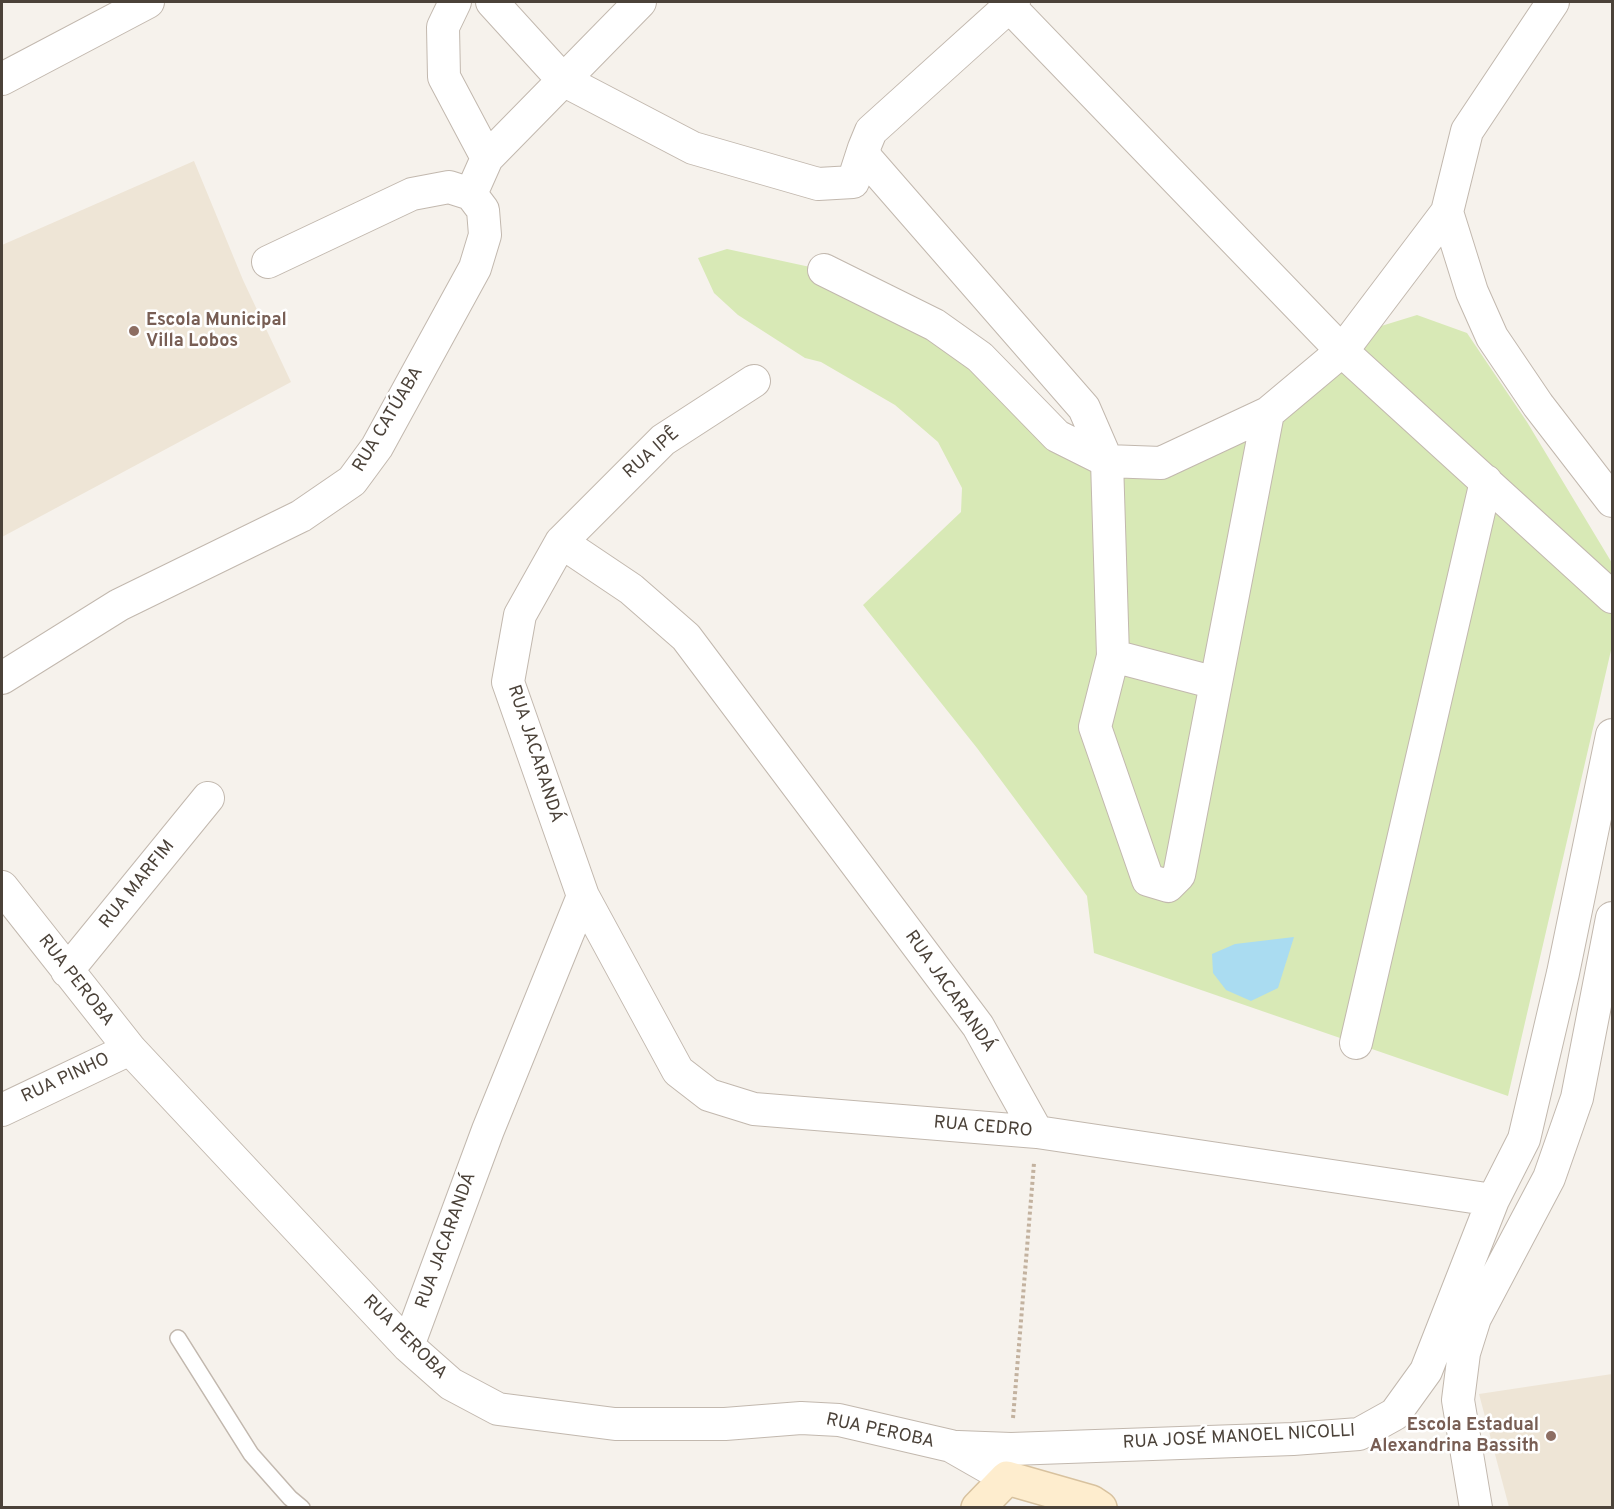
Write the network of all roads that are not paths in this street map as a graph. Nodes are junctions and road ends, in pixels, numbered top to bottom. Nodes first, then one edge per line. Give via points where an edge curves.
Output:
1 (148, 2) edge
2 (455, 2) edge
3 (492, 2) edge
4 (640, 2) edge
5 (1553, 2) edge
6 (1011, 4) edge
7 (2, 79) edge
8 (563, 80) junction
9 (864, 148) junction
10 (487, 158) junction
11 (471, 194) junction
12 (1447, 212) junction
13 (268, 262) dead end
14 (824, 270) dead end
15 (1342, 351) junction
16 (754, 381) dead end
17 (1268, 413) junction
18 (1107, 461) junction
19 (1486, 481) junction
20 (1612, 501) edge
21 (561, 542) junction
22 (1612, 597) edge
23 (1113, 656) junction
24 (2, 678) edge
25 (1216, 683) junction
26 (1612, 735) edge
27 (208, 798) dead end
28 (2, 887) edge
29 (583, 896) junction
30 (1612, 918) edge
31 (67, 971) junction
32 (1356, 1043) dead end
33 (130, 1049) junction
34 (2, 1110) edge
35 (1037, 1132) junction
36 (1493, 1200) junction
37 (178, 1338) dead end
38 (408, 1346) junction
39 (1009, 1464) junction
40 (302, 1508) edge
41 (978, 1508) edge
42 (1100, 1508) edge
43 (1476, 1508) edge

1 - 7 street
2 - 10 street via 443,27 444,77
3 - 8 street
4 - 8 street
5 - 12 street via 1467,131
6 - 9 street via 871,131
6 - 15 street
8 - 9 street via 693,148 818,184 853,182
8 - 10 street
9 - 18 street via 866,158 1084,408
10 - 11 street
11 - 13 street via 448,187 411,194
11 - 24 street, RUA CATÚABA via 483,210 485,235 475,268 377,447 352,481 301,516 119,605
12 - 15 street
12 - 20 street via 1472,292 1492,337 1538,405
14 - 18 street via 935,325 980,357 1057,436
15 - 17 street
15 - 19 street
16 - 21 street, RUA IPÊ via 663,440
17 - 18 street via 1161,463
17 - 25 street
18 - 23 street
19 - 22 street
19 - 32 street
21 - 29 street, RUA JACARANDÁ via 520,615 508,682
21 - 35 street, RUA JACARANDÁ via 631,589 686,637 978,1026
23 - 25 street
23 - 25 street via 1095,728 1148,880 1168,886 1179,875
26 - 36 street, RUA JOSÉ MANOEL NICOLLI via 1524,1139
27 - 31 street, RUA MARFIM
28 - 31 street, RUA PEROBA
29 - 35 street, RUA CEDRO via 678,1071 709,1095 754,1109
29 - 38 street, RUA JACARANDÁ via 488,1131
30 - 43 street via 1577,1098 1549,1178 1475,1318 1464,1353 1458,1400
31 - 33 street, RUA PEROBA
33 - 34 street, RUA PINHO
33 - 38 street, RUA PEROBA
35 - 36 street, RUA CEDRO
36 - 39 street, RUA JOSÉ MANOEL NICOLLI via 1421,1378 1395,1414 1359,1434
37 - 40 lane via 251,1454
38 - 39 street, RUA PEROBA via 451,1384 498,1409 615,1424 839,1420
39 - 41 main road
39 - 42 main road

